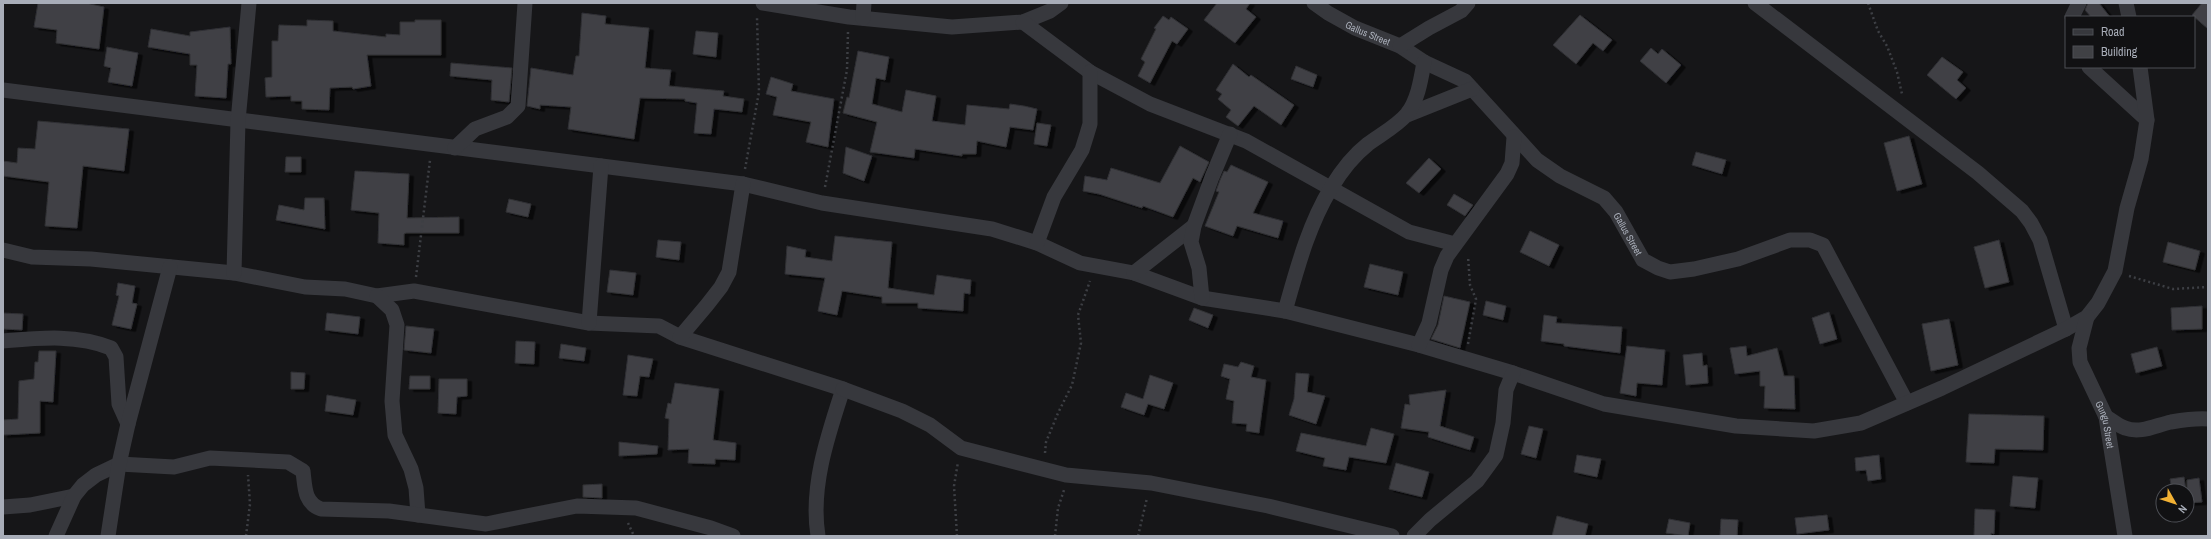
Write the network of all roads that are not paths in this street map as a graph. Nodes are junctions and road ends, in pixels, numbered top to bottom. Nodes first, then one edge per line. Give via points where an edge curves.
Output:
1 (249, 3) edge
2 (525, 3) edge
3 (864, 3) edge
4 (1061, 3) edge
5 (1314, 3) edge
6 (1468, 3) edge
7 (1755, 3) edge
8 (2079, 3) edge
9 (2126, 3) edge
10 (760, 6) edge
11 (2072, 16) edge
12 (2129, 16) edge
13 (856, 17) junction
14 (1023, 22) junction
15 (1400, 46) junction
16 (1424, 62) junction
17 (2090, 68) edge
18 (2140, 68) edge
19 (1090, 72) junction
20 (1472, 89) junction
21 (3, 90) edge
22 (1407, 115) junction
23 (2147, 120) junction
24 (238, 121) junction
25 (1230, 134) junction
26 (1514, 137) junction
27 (455, 148) junction
28 (601, 166) junction
29 (743, 184) junction
30 (1331, 188) junction
31 (1194, 226) junction
32 (1037, 243) junction
33 (1455, 244) junction
34 (3, 250) edge
35 (170, 267) junction
36 (234, 273) junction
37 (1134, 273) junction
38 (376, 296) junction
39 (1202, 298) junction
40 (1285, 311) junction
41 (2087, 317) junction
42 (589, 323) junction
43 (2066, 329) junction
44 (680, 337) junction
45 (3, 341) edge
46 (1419, 345) junction
47 (1513, 373) junction
48 (843, 389) junction
49 (1907, 403) junction
50 (2106, 417) junction
51 (2208, 419) edge
52 (128, 424) junction
53 (119, 464) junction
54 (74, 496) junction
55 (3, 507) edge
56 (418, 515) junction
57 (486, 530) edge
58 (56, 536) edge
59 (108, 536) edge
60 (733, 536) edge
61 (818, 536) edge
62 (1392, 536) edge
63 (1414, 536) edge
64 (2125, 536) edge

1 - 24 street
2 - 27 street via 518,106 508,117 474,130
3 - 13 street
4 - 14 street via 1050,11
5 - 15 street, Gallus Street via 1355,28
6 - 15 street via 1461,11
7 - 43 street via 2002,192 2031,223 2040,240
8 - 11 street
9 - 12 street
10 - 13 street
13 - 14 street via 952,27
14 - 19 street
15 - 16 street, Gallus Street
16 - 20 street, Gallus Street via 1465,81
16 - 22 street via 1415,99
17 - 23 street
18 - 23 street
19 - 25 street via 1150,104
19 - 32 street via 1090,124 1087,134 1082,150 1054,198
20 - 22 street
20 - 26 street, Gallus Street
21 - 24 street
22 - 30 street via 1367,145
23 - 41 street via 2141,160 2127,208 2115,271 2098,303
24 - 27 street
24 - 36 street
25 - 30 street
25 - 31 street
26 - 33 street via 1512,163 1507,174
26 - 49 street, Gallus Street via 1536,160 1560,176 1604,198 1616,212 1643,260 1670,272 1738,259 1790,240 1810,240 1823,245
27 - 28 street
28 - 29 street
28 - 42 street
29 - 32 street via 822,203 992,229
29 - 44 street via 729,272 707,305
30 - 33 street via 1409,232
30 - 40 street via 1299,261
31 - 37 street
31 - 39 street via 1191,242 1199,268
32 - 37 street via 1080,263
33 - 46 street via 1441,270 1428,323
34 - 35 street via 32,257 91,259
35 - 36 street
35 - 52 street
36 - 38 street via 305,287 345,289
37 - 39 street
38 - 42 street via 414,291
38 - 56 street via 392,310 396,325 392,401 395,435 411,469 416,488
39 - 40 street
40 - 46 street
41 - 43 street
41 - 50 street, Gungu Street via 2079,348 2080,362
42 - 44 street via 659,326
43 - 49 street
44 - 48 street
45 - 52 street via 44,337 97,342 111,348 116,357 119,404
46 - 47 street
47 - 49 street via 1604,404 1736,426 1814,431 1861,423
47 - 63 street via 1506,390 1503,423 1496,455 1477,481
48 - 61 street via 830,431 817,493
48 - 62 street via 902,411 930,425 961,448 1071,476 1151,483 1268,506
50 - 51 street via 2125,428 2135,430 2152,429 2169,422 2194,418
50 - 64 street, Gungu Street
52 - 53 street
53 - 54 street via 96,475
53 - 56 street via 174,467 210,458 288,462 303,471 307,499 312,506 321,509 389,511
53 - 59 street
54 - 55 street via 30,505
54 - 58 street
56 - 57 street
57 - 60 street via 577,506 636,508

